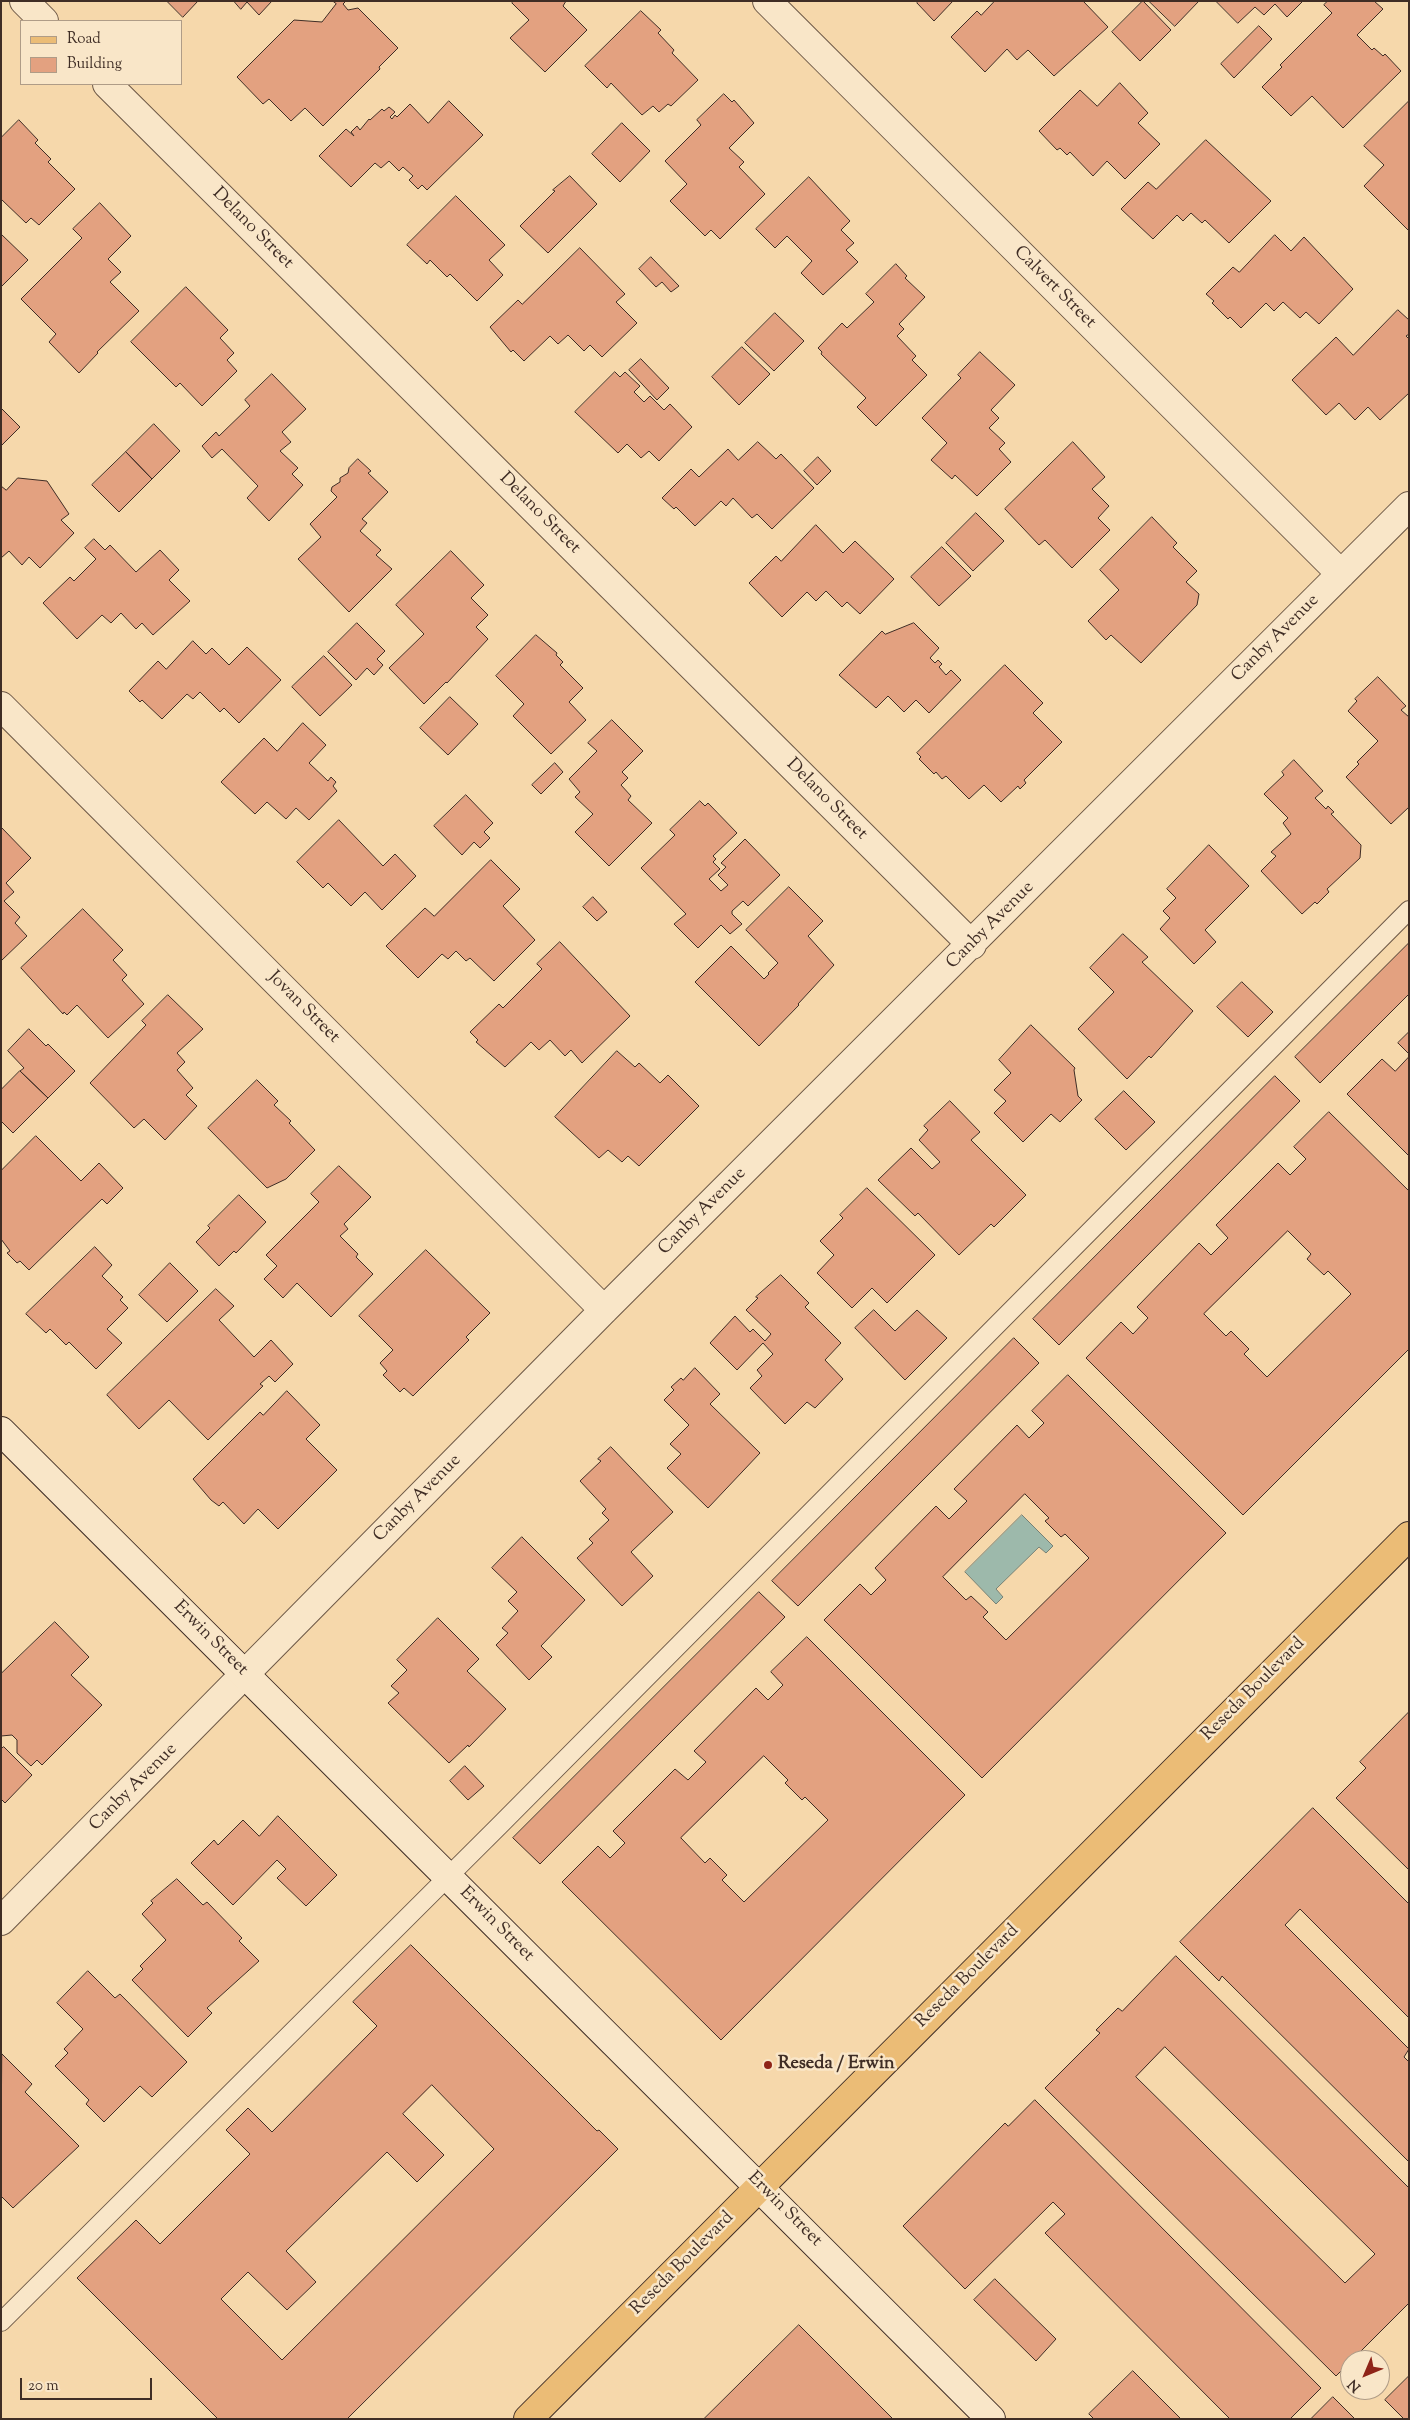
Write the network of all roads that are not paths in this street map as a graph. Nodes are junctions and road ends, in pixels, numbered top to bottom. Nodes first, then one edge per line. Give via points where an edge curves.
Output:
1 (24, 1) edge
2 (767, 1) edge
3 (43, 20) edge
4 (108, 85) edge
5 (1409, 506) edge
6 (1341, 574) junction
7 (1, 706) edge
8 (1409, 910) edge
9 (972, 945) junction
10 (604, 1310) junction
11 (1, 1431) edge
12 (1409, 1536) edge
13 (245, 1674) junction
14 (447, 1877) junction
15 (1, 1921) edge
16 (761, 2188) junction
17 (1, 2322) edge
18 (528, 2419) edge
19 (991, 2419) edge

1 - 3 street
2 - 6 street, Calvert Street
4 - 9 street, Delano Street
5 - 6 street, Canby Avenue
6 - 9 street, Canby Avenue
7 - 10 street, Jovan Street
8 - 14 lane
9 - 10 street, Canby Avenue
10 - 13 street, Canby Avenue
11 - 13 street, Erwin Street
12 - 16 main road, Reseda Boulevard
13 - 14 street, Erwin Street
13 - 15 street, Canby Avenue
14 - 16 street, Erwin Street
14 - 17 lane
16 - 18 main road, Reseda Boulevard
16 - 19 street, Erwin Street

